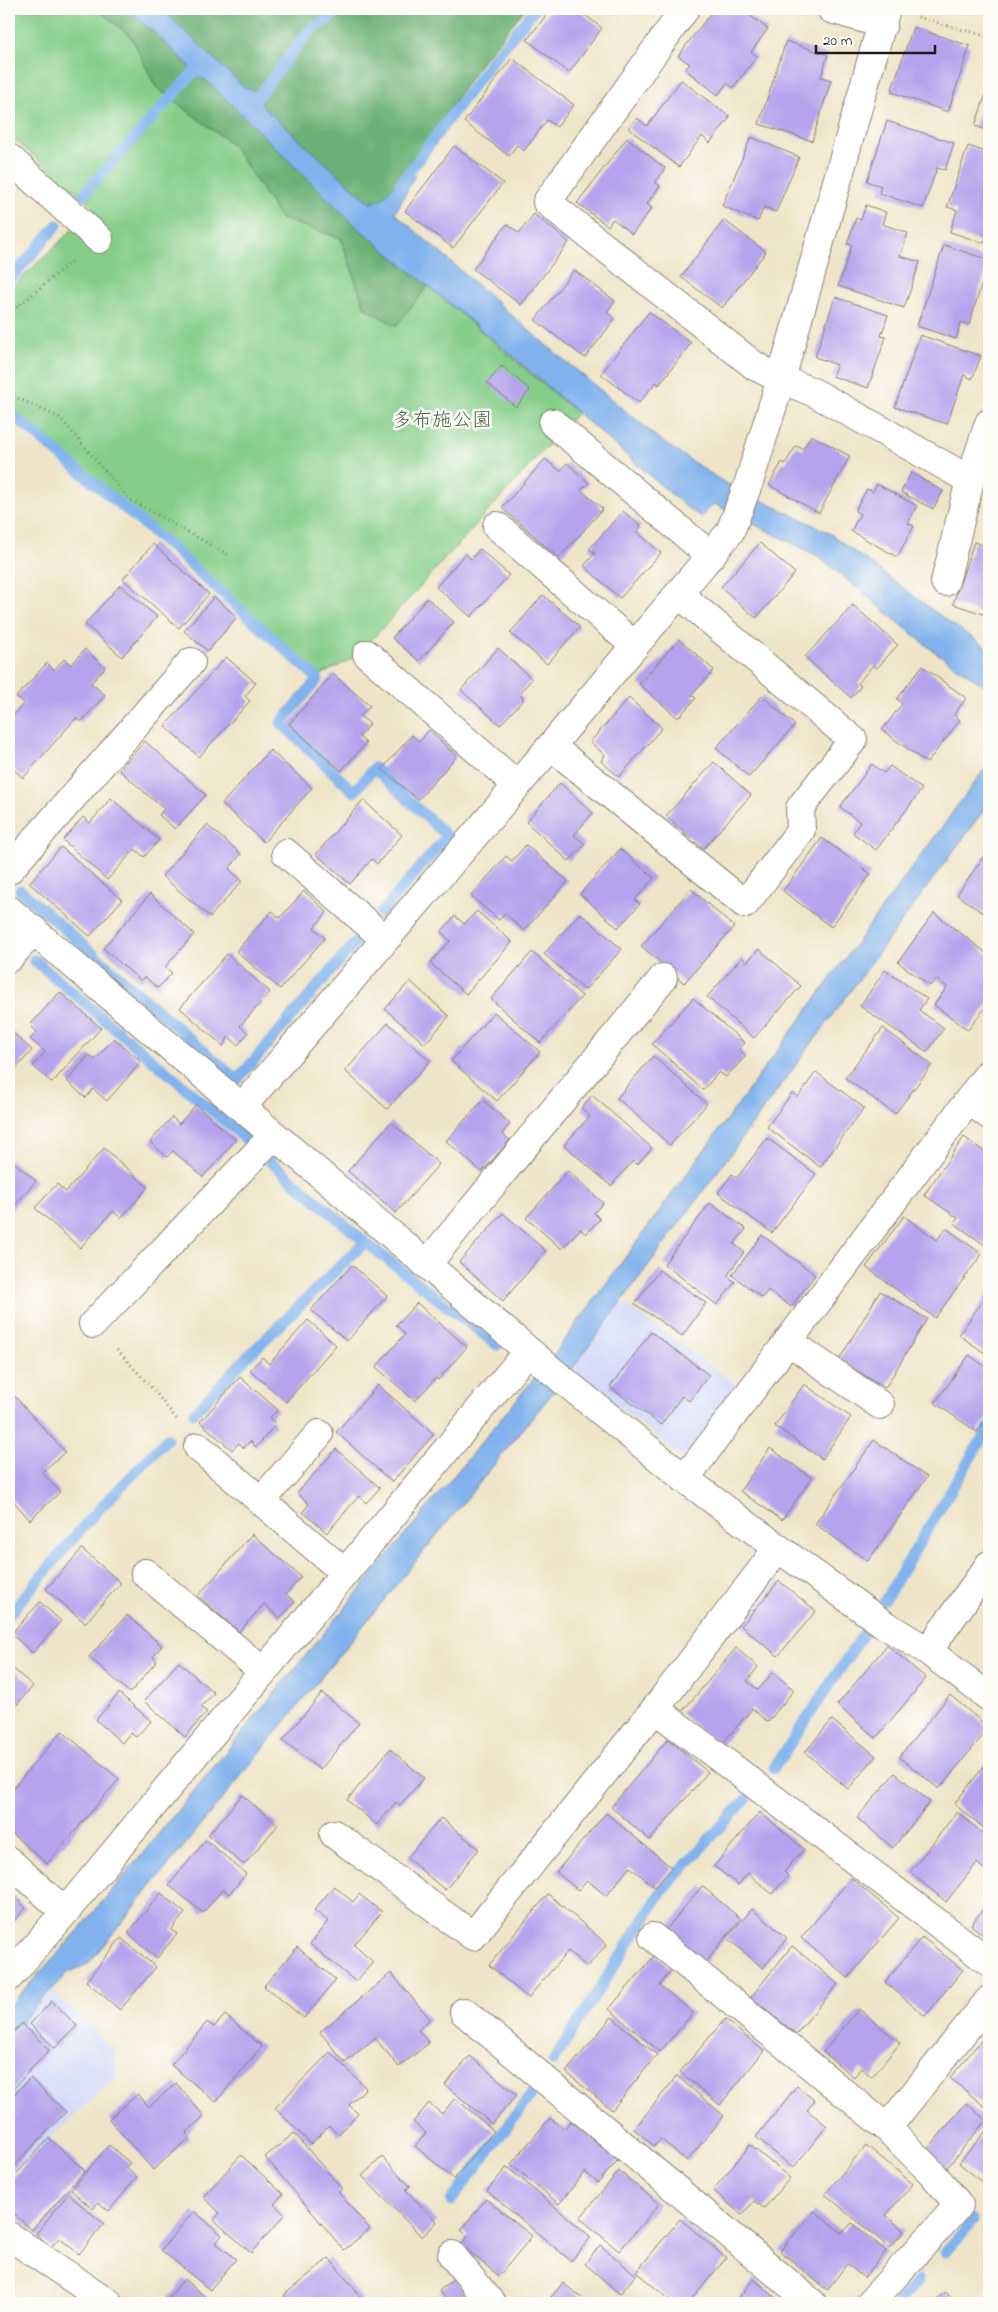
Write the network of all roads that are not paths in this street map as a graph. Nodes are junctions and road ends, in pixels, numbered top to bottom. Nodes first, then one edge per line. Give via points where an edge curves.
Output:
1 (685, 9) edge
2 (831, 9) edge
3 (884, 16) edge
4 (9, 158) edge
5 (99, 238) road end
6 (781, 380) junction
7 (553, 423) dead end
8 (989, 423) edge
9 (970, 480) junction
10 (497, 526) dead end
11 (711, 556) junction
12 (945, 582) dead end
13 (679, 594) junction
14 (635, 646) junction
15 (367, 654) dead end
16 (191, 662) dead end
17 (551, 746) junction
18 (517, 786) junction
19 (286, 854) dead end
20 (9, 870) edge
21 (9, 910) edge
22 (34, 930) junction
23 (385, 939) junction
24 (9, 958) edge
25 (663, 978) dead end
26 (989, 1073) edge
27 (242, 1107) junction
28 (979, 1108) edge
29 (274, 1134) junction
30 (426, 1264) junction
31 (93, 1324) road end
32 (788, 1341) junction
33 (534, 1357) junction
34 (880, 1405) dead end
35 (318, 1434) dead end
36 (198, 1447) road end
37 (685, 1479) junction
38 (260, 1501) junction
39 (778, 1548) junction
40 (989, 1565) edge
41 (344, 1572) junction
42 (145, 1573) dead end
43 (928, 1651) junction
44 (264, 1672) junction
45 (989, 1697) edge
46 (655, 1709) junction
47 (334, 1834) dead end
48 (9, 1861) edge
49 (65, 1912) junction
50 (653, 1937) dead end
51 (989, 1962) edge
52 (9, 1977) edge
53 (989, 2000) edge
54 (464, 2012) dead end
55 (887, 2128) junction
56 (9, 2236) edge
57 (452, 2255) dead end
58 (110, 2303) edge
59 (491, 2303) edge
60 (812, 2303) edge
61 (870, 2303) edge

1 - 6 street via 547,202 755,366
2 - 3 street
3 - 6 street
4 - 5 street
6 - 9 street via 815,393
6 - 11 street via 730,532
7 - 11 street
8 - 9 street
9 - 12 street
10 - 14 street
11 - 13 street
13 - 14 street
13 - 17 street via 853,740 800,808 801,830 745,904
14 - 17 street
15 - 18 street
16 - 20 street
17 - 18 street
18 - 23 street
19 - 23 street
21 - 22 street
22 - 24 street
22 - 27 street
23 - 27 street
25 - 30 street
26 - 28 street
27 - 29 street
28 - 32 street
29 - 30 street
29 - 31 street
30 - 33 street
32 - 34 street
32 - 37 street
33 - 37 street
33 - 41 street
35 - 38 street
36 - 38 street
37 - 39 street
38 - 41 street
39 - 43 street via 885,1626
39 - 46 street
40 - 43 street
41 - 44 street
42 - 44 street
43 - 45 street
44 - 49 street
46 - 47 street via 473,1936
46 - 51 street
48 - 49 street
49 - 52 street
50 - 55 street
53 - 55 street
54 - 60 street
55 - 61 street via 959,2205
56 - 58 street
57 - 59 street

